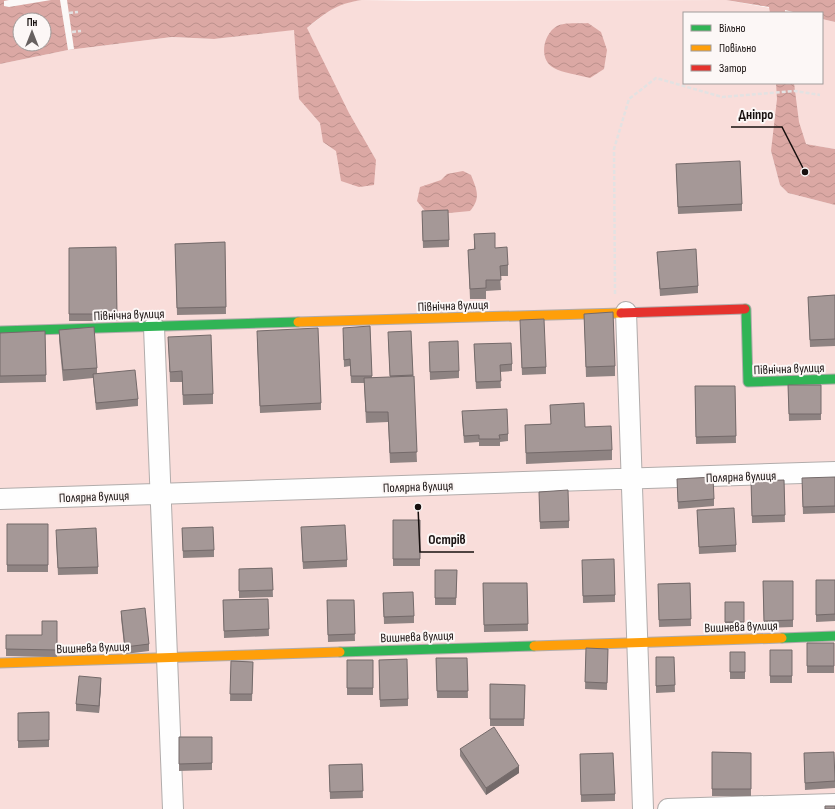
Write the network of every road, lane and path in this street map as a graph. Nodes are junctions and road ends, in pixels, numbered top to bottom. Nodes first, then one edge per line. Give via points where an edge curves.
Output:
1 (78, 12) dead end
2 (69, 13) dead end
3 (81, 31) dead end
4 (72, 32) dead end
5 (820, 95) dead end
6 (620, 313) junction
7 (154, 327) junction
8 (0, 331) edge
9 (835, 379) edge
10 (835, 472) edge
11 (631, 480) junction
12 (160, 494) junction
13 (0, 499) edge
14 (835, 636) edge
15 (637, 642) junction
16 (167, 657) junction
17 (0, 663) edge
18 (835, 804) edge
19 (172, 809) edge
20 (643, 809) edge
21 (668, 809) edge

1 - 2 path
3 - 4 path
5 - 6 path via 795,91 722,97 656,78 629,99 614,150
6 - 7 street, Північна вулиця
6 - 9 street, Північна вулиця via 746,309 748,382
6 - 11 street
7 - 8 street, Північна вулиця
7 - 12 street
10 - 11 street, Полярна вулиця
11 - 12 street, Полярна вулиця
11 - 15 street
12 - 13 street, Полярна вулиця
12 - 16 street
14 - 15 street, Вишнева вулиця
15 - 16 street, Вишнева вулиця
15 - 20 street
16 - 17 street, Вишнева вулиця
16 - 19 street
18 - 21 street

